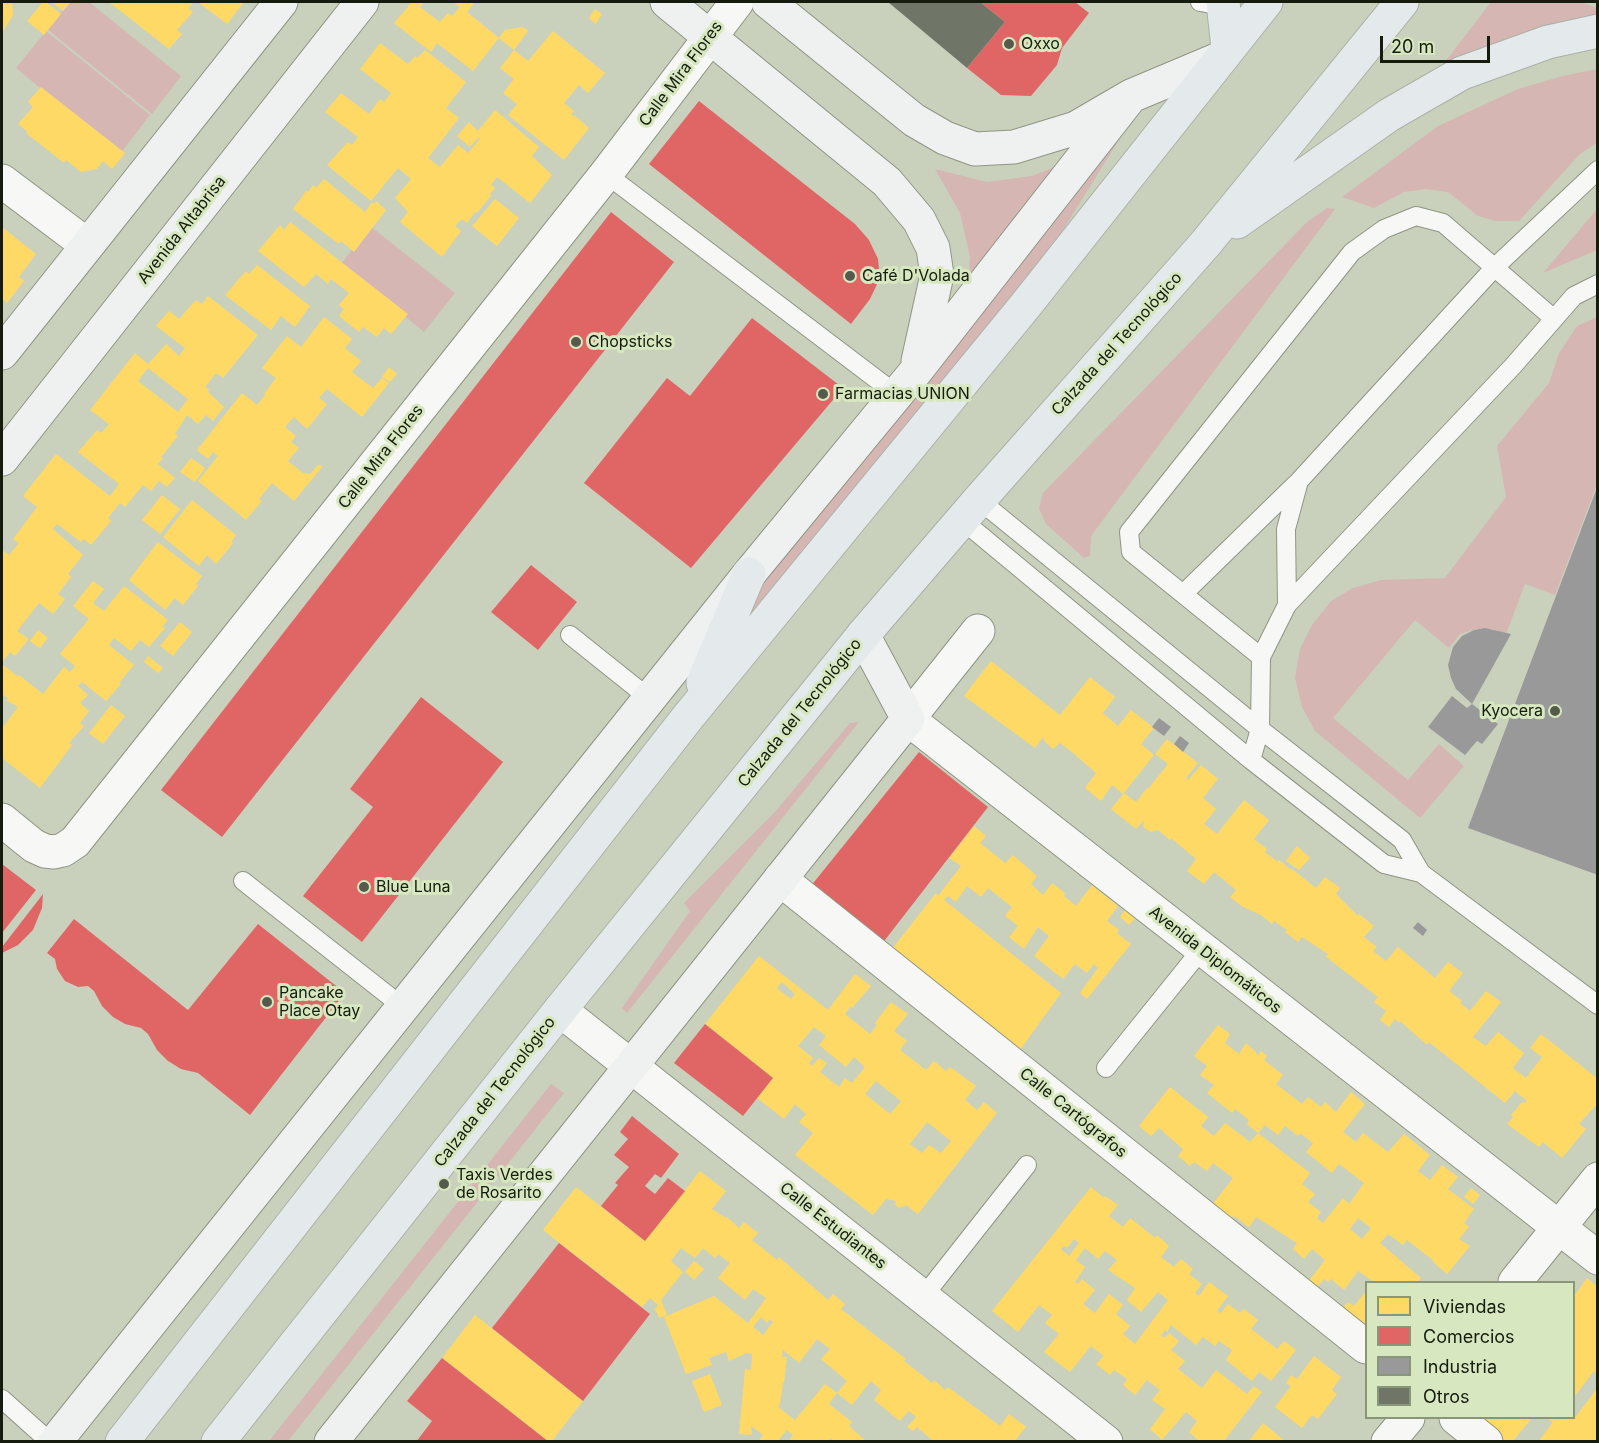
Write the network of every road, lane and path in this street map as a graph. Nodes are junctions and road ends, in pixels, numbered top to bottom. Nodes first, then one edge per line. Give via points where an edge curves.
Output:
1 (281, 2) edge
2 (362, 2) edge
3 (668, 2) edge
4 (737, 2) edge
5 (768, 2) edge
6 (1266, 2) edge
7 (1402, 2) edge
8 (1215, 3) edge
9 (1598, 31) edge
10 (709, 36) junction
11 (1223, 54) junction
12 (1131, 96) junction
13 (1598, 170) edge
14 (606, 174) junction
15 (2, 181) edge
16 (1206, 243) junction
17 (87, 245) junction
18 (1495, 267) junction
19 (1598, 284) edge
20 (1552, 318) junction
21 (2, 353) edge
22 (906, 382) junction
23 (2, 459) edge
24 (1299, 481) junction
25 (970, 510) junction
26 (749, 574) junction
27 (1183, 594) junction
28 (1287, 605) junction
29 (978, 631) dead end
30 (570, 635) dead end
31 (863, 635) junction
32 (1261, 657) junction
33 (650, 699) junction
34 (688, 717) junction
35 (908, 718) junction
36 (1260, 729) junction
37 (1251, 760) junction
38 (2, 820) edge
39 (1420, 873) junction
40 (780, 879) junction
41 (243, 881) dead end
42 (1202, 950) junction
43 (1598, 1005) edge
44 (403, 1007) junction
45 (560, 1010) junction
46 (631, 1066) junction
47 (1106, 1068) dead end
48 (1027, 1165) dead end
49 (1598, 1179) edge
50 (1559, 1228) junction
51 (1598, 1258) edge
52 (1516, 1281) edge
53 (923, 1297) junction
54 (1365, 1346) edge
55 (3, 1402) edge
56 (1406, 1419) edge
57 (1457, 1419) edge
58 (43, 1433) edge
59 (50, 1442) edge
60 (122, 1442) edge
61 (218, 1442) edge
62 (331, 1442) edge
63 (1106, 1442) edge
64 (1389, 1442) edge
65 (1486, 1442) edge

1 - 17 street
2 - 23 street, Avenida Altabrisa
3 - 10 street
4 - 10 street, Calle Mira Flores
5 - 12 street via 914,120 945,138 975,148 1014,147 1068,130
6 - 11 main road
7 - 16 main road, Calzada del Tecnológico
8 - 11 main road
9 - 16 main road via 1548,42 1462,74 1389,115
10 - 14 street, Calle Mira Flores
10 - 22 street via 887,182 919,220 933,248 937,275
11 - 12 street
11 - 34 main road via 1025,306
12 - 22 street
13 - 18 lane
14 - 22 lane
14 - 38 street, Calle Mira Flores via 75,842 63,850 45,851
15 - 17 street
16 - 25 main road, Calzada del Tecnológico
17 - 21 street
18 - 20 lane
18 - 24 lane
18 - 27 lane via 1443,223 1416,216 1384,229 1352,252 1129,532 1131,552
19 - 20 lane via 1574,296
20 - 28 lane via 1513,366
22 - 26 street
24 - 27 lane
24 - 28 lane via 1286,529
25 - 31 main road, Calzada del Tecnológico
25 - 36 lane
25 - 37 lane
26 - 33 street
26 - 34 main road
27 - 32 lane
28 - 32 lane
29 - 35 street
30 - 33 lane
31 - 35 street, Avenida Diplomáticos
31 - 45 main road, Calzada del Tecnológico
32 - 36 lane
33 - 44 street
34 - 60 main road
35 - 40 street
35 - 42 street, Avenida Diplomáticos
36 - 37 lane
36 - 39 lane via 1402,840
37 - 39 lane via 1384,864
39 - 43 lane
40 - 46 street
40 - 54 street, Calle Cartógrafos
41 - 44 lane
42 - 47 lane
42 - 50 street, Avenida Diplomáticos
44 - 58 street
45 - 46 street, Calle Estudiantes
45 - 61 main road, Calzada del Tecnológico
46 - 53 street, Calle Estudiantes
46 - 62 street
48 - 53 lane
49 - 50 street
50 - 51 street, Avenida Diplomáticos
50 - 52 street
53 - 63 street, Calle Estudiantes
55 - 58 lane
56 - 64 street
57 - 65 street
58 - 59 lane

